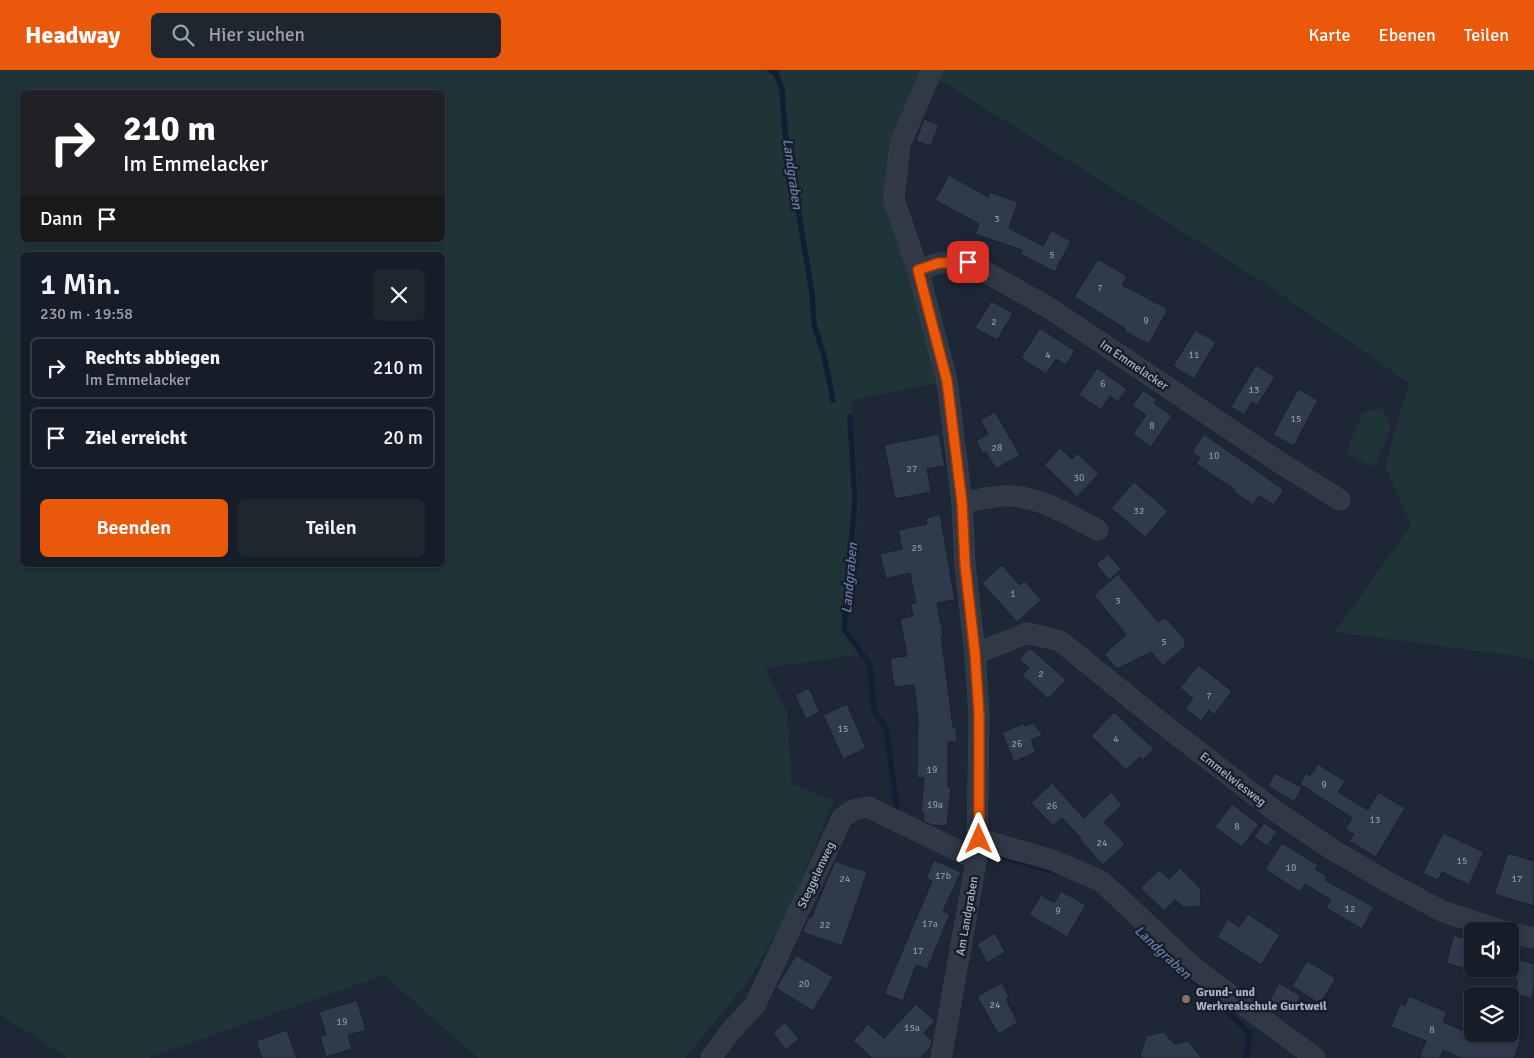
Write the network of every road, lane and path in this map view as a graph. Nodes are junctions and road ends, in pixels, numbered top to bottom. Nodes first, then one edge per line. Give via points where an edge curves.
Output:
1 (932, 70) edge
2 (918, 270) junction
3 (1340, 500) dead end
4 (962, 503) junction
5 (1098, 530) dead end
6 (975, 654) junction
7 (978, 848) junction
8 (1476, 922) edge
9 (1519, 935) edge
10 (1534, 938) edge
11 (711, 1058) edge
12 (941, 1058) edge
13 (1315, 1058) edge

1 - 2 street, Am Landgraben via 900,144 894,200
2 - 3 street, Im Emmelacker via 939,263 968,262 1051,309
2 - 4 street, Am Landgraben via 947,381
4 - 5 street via 1010,495 1032,499
4 - 6 street, Am Landgraben
6 - 7 street, Am Landgraben via 979,715
6 - 8 street, Emmelwiesweg via 1027,633 1060,641 1259,798 1333,850 1442,911
7 - 11 street, Steggelenweg via 967,855 868,806 847,814 842,818 755,1005
7 - 12 street, Am Landgraben
7 - 13 street, Steggelenweg via 1052,860 1101,881 1194,968
9 - 10 street

